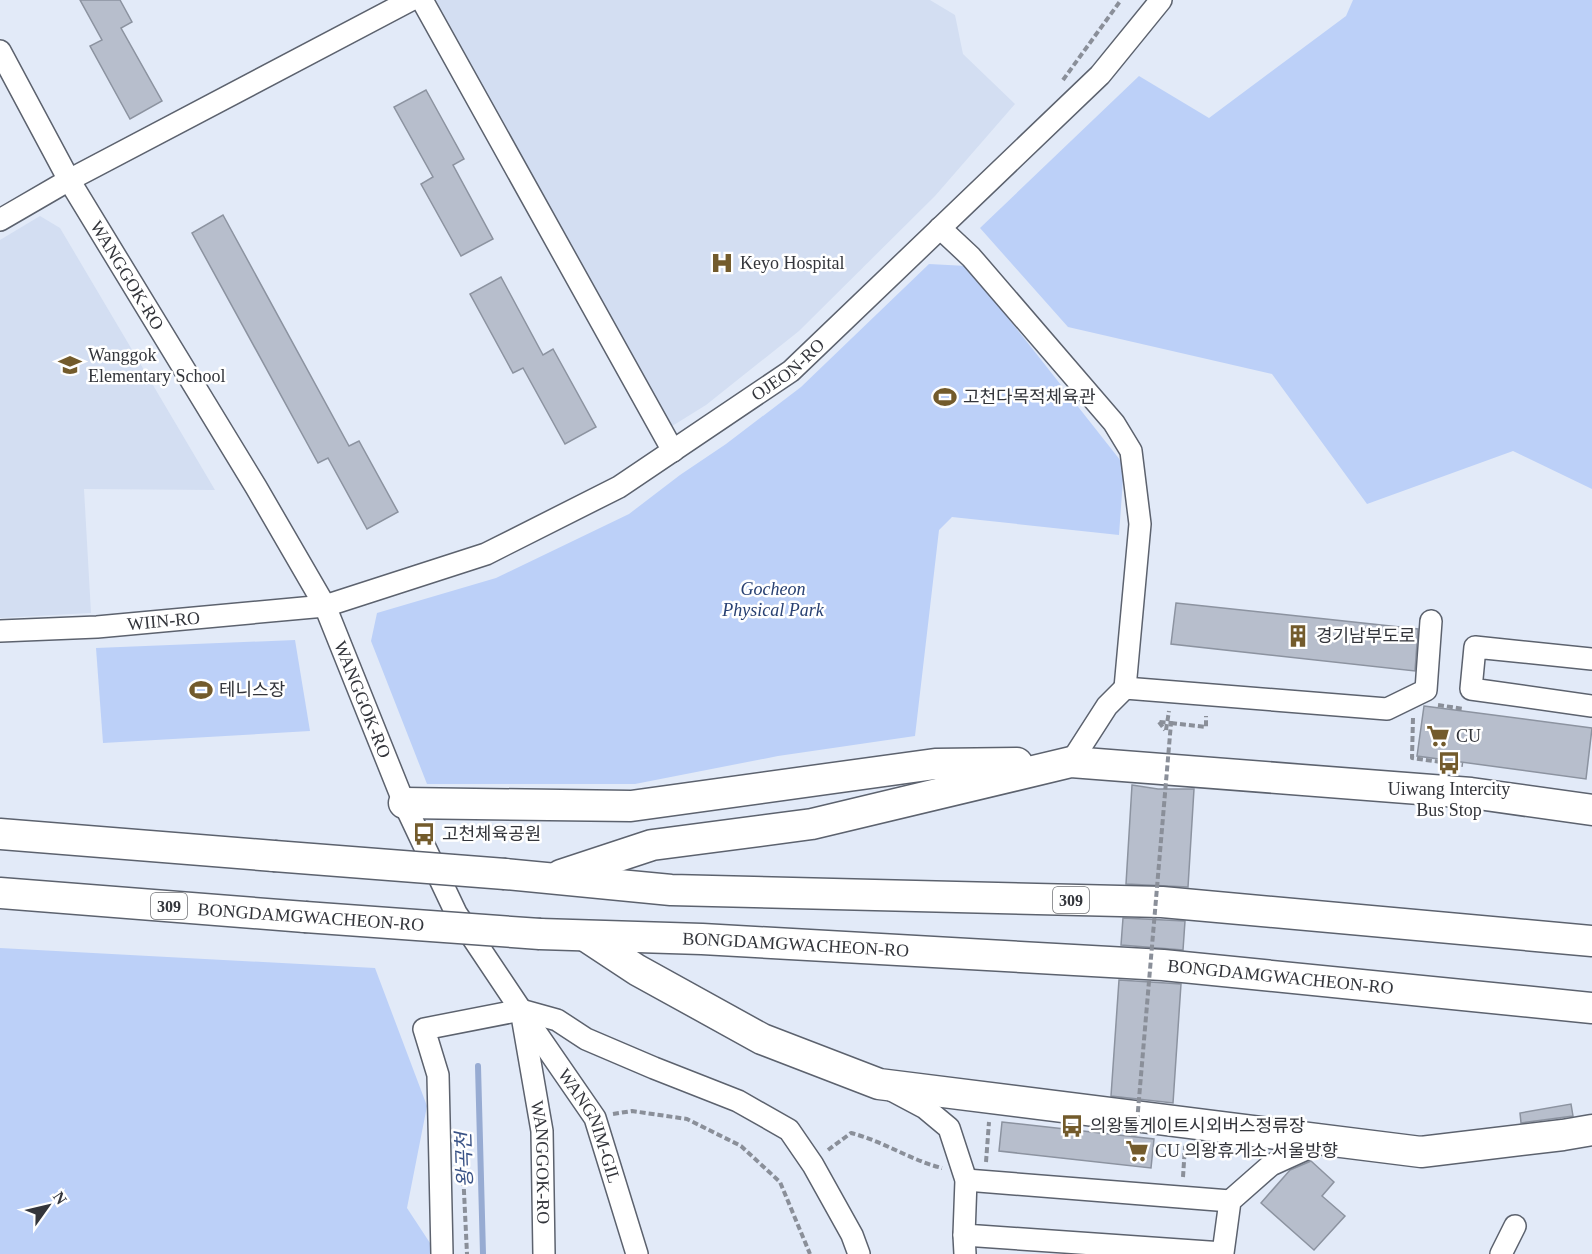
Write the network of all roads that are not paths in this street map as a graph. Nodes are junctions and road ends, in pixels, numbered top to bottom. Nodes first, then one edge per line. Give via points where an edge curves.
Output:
1 (411, 0) edge
2 (422, 0) edge
3 (1161, 0) edge
4 (0, 51) edge
5 (69, 180) junction
6 (0, 220) edge
7 (940, 228) junction
8 (673, 451) junction
9 (325, 606) junction
10 (1431, 621) dead end
11 (0, 632) edge
12 (1592, 659) edge
13 (1125, 688) junction
14 (1592, 706) edge
15 (1071, 762) junction
16 (404, 803) junction
17 (1592, 810) edge
18 (13, 834) edge
19 (549, 878) junction
20 (0, 893) edge
21 (587, 936) junction
22 (1592, 941) edge
23 (1592, 1008) edge
24 (521, 1010) junction
25 (879, 1083) junction
26 (1592, 1130) edge
27 (1328, 1139) junction
28 (966, 1180) junction
29 (1230, 1201) junction
30 (1515, 1226) dead end
31 (964, 1245) edge
32 (1223, 1253) edge
33 (442, 1254) edge
34 (544, 1254) edge
35 (637, 1254) edge
36 (859, 1254) edge
37 (1501, 1254) edge

1 - 5 street
2 - 8 street
3 - 7 street, OJEON-RO via 1100,75
4 - 5 street, WANGGOK-RO
5 - 6 street
5 - 9 street, WANGGOK-RO
7 - 8 street, OJEON-RO via 791,371
7 - 13 street via 971,257 1114,423 1131,451 1140,524
8 - 9 street, OJEON-RO via 619,487 486,554
9 - 11 street, WIIN-RO
9 - 16 street, WANGGOK-RO
10 - 13 street via 1426,690 1387,709
12 - 14 street via 1474,647 1471,689
13 - 15 street via 1107,706
15 - 16 highway via 935,764 631,806
15 - 17 highway via 1471,793
15 - 19 highway via 812,825 652,845
16 - 24 street, WANGGOK-RO via 456,913
18 - 19 highway, 309, bridge
19 - 22 highway, 309 via 672,890 1161,902
20 - 21 highway, BONGDAMGWACHEON-RO / 309, bridge
21 - 23 highway, BONGDAMGWACHEON-RO / 309 via 1163,965
21 - 25 highway via 637,970 762,1039
24 - 33 street via 424,1029 438,1075
24 - 34 street, WANGGOK-RO via 543,1131
24 - 35 street, WANGNIM-GIL via 595,1118
24 - 36 street via 556,1020 586,1039 738,1101 789,1130 813,1165
25 - 27 highway
25 - 28 street via 925,1108 949,1128
26 - 27 highway via 1421,1152
27 - 29 street via 1271,1165
28 - 29 street
28 - 31 street
29 - 32 street
30 - 37 street
31 - 32 street

